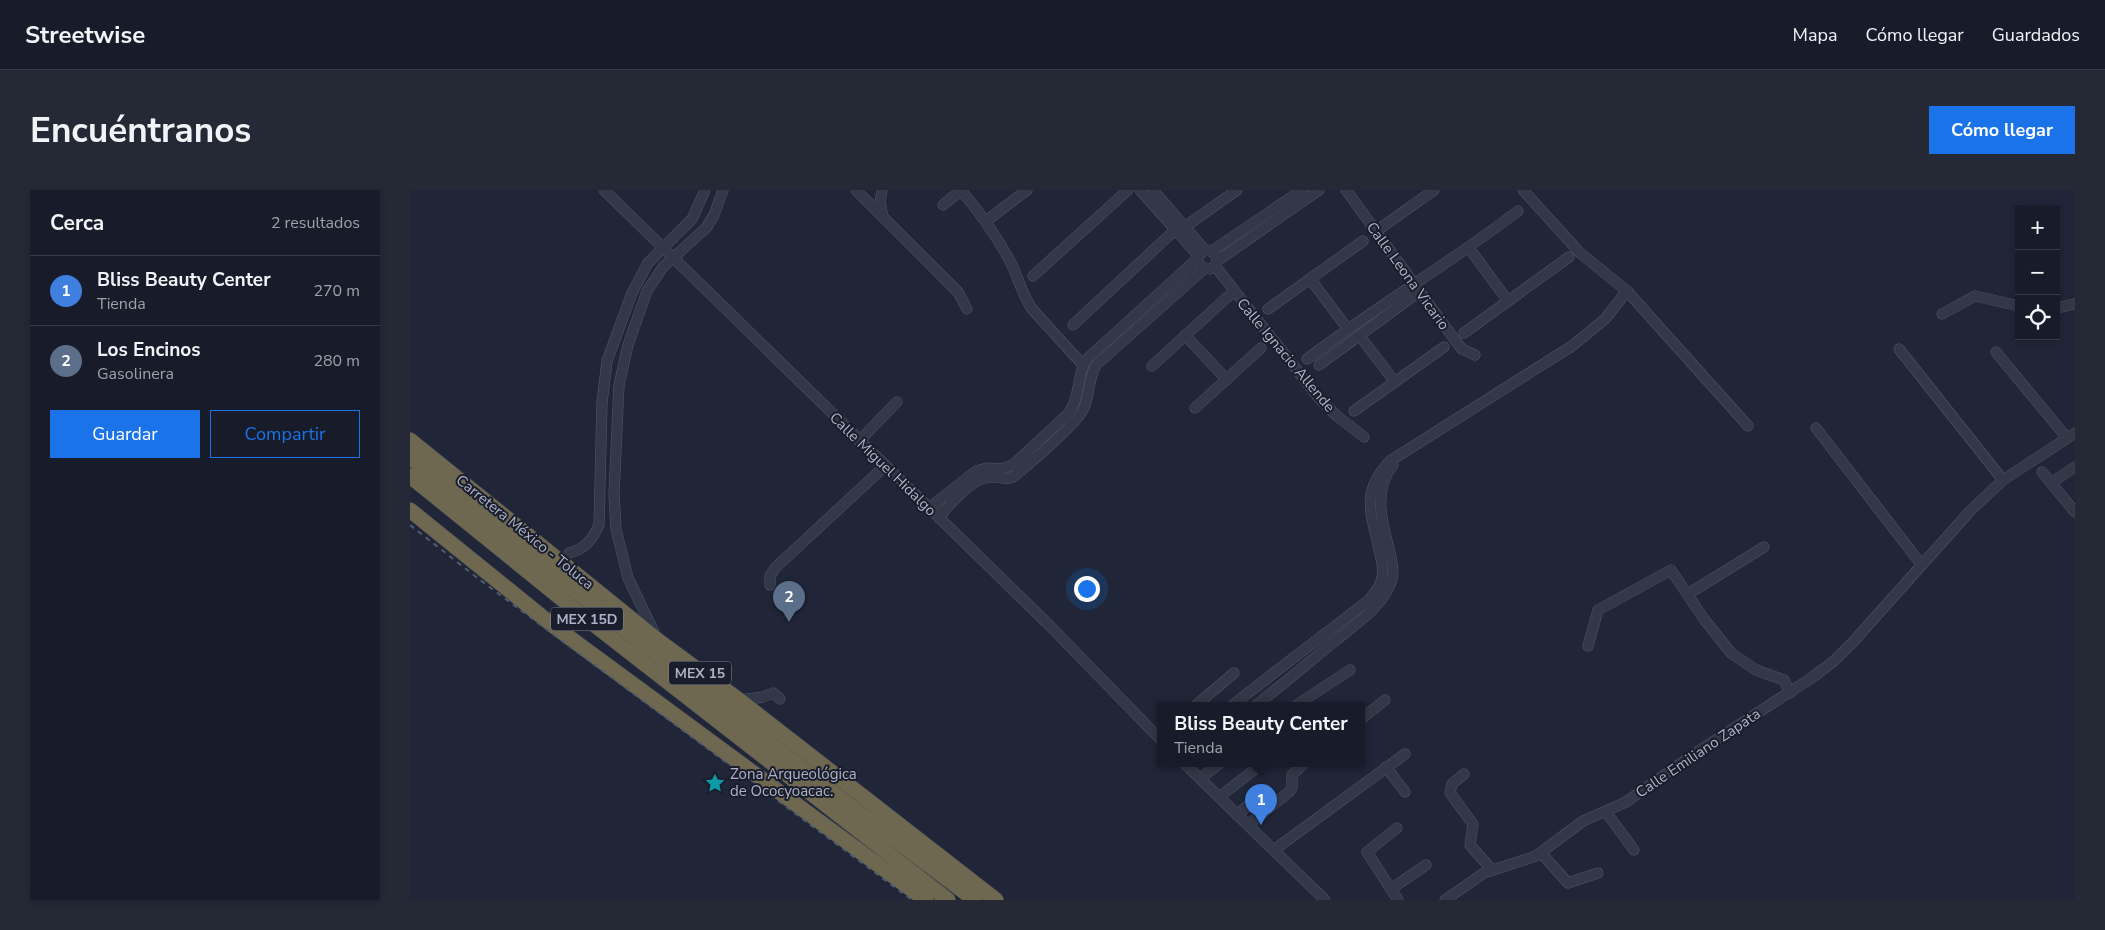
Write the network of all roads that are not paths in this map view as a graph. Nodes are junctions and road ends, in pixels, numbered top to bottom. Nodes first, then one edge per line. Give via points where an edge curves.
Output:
1 (604, 190) edge
2 (705, 190) edge
3 (723, 190) edge
4 (856, 190) edge
5 (882, 190) edge
6 (961, 190) edge
7 (1027, 190) edge
8 (1128, 190) edge
9 (1140, 190) edge
10 (1153, 190) edge
11 (1237, 190) edge
12 (1302, 190) edge
13 (1319, 190) edge
14 (1346, 190) edge
15 (1434, 190) edge
16 (1523, 190) edge
17 (942, 205) dead end
18 (1518, 211) dead end
19 (882, 217) junction
20 (692, 219) junction
21 (986, 221) junction
22 (1186, 226) junction
23 (706, 228) junction
24 (1175, 230) junction
25 (1375, 232) junction
26 (1363, 241) dead end
27 (662, 248) junction
28 (1469, 248) junction
29 (1203, 254) junction
30 (1569, 257) dead end
31 (673, 258) junction
32 (1216, 264) junction
33 (1204, 269) junction
34 (1033, 276) dead end
35 (1311, 280) junction
36 (1417, 287) junction
37 (1234, 291) junction
38 (1627, 291) junction
39 (1508, 301) junction
40 (2075, 304) edge
41 (2015, 305) edge
42 (2060, 307) edge
43 (967, 309) dead end
44 (1268, 309) dead end
45 (1942, 314) dead end
46 (1073, 325) dead end
47 (1347, 328) junction
48 (1464, 333) dead end
49 (1185, 335) junction
50 (1359, 335) junction
51 (1444, 347) dead end
52 (1261, 348) dead end
53 (1898, 349) dead end
54 (1996, 352) dead end
55 (1475, 355) dead end
56 (1307, 359) dead end
57 (1083, 365) junction
58 (1319, 365) dead end
59 (1152, 366) dead end
60 (1226, 380) junction
61 (1394, 382) junction
62 (1083, 392) junction
63 (897, 402) dead end
64 (1195, 408) dead end
65 (1354, 412) dead end
66 (1748, 426) dead end
67 (410, 428) edge
68 (1816, 428) dead end
69 (2071, 435) edge
70 (1364, 437) dead end
71 (410, 440) edge
72 (859, 440) junction
73 (1403, 452) junction
74 (428, 454) junction
75 (410, 457) edge
76 (885, 466) junction
77 (2075, 467) edge
78 (2042, 472) dead end
79 (410, 476) edge
80 (2003, 480) junction
81 (2051, 483) junction
82 (410, 487) edge
83 (945, 501) junction
84 (929, 508) junction
85 (410, 510) edge
86 (2075, 512) edge
87 (939, 518) junction
88 (1388, 544) junction
89 (1764, 547) dead end
90 (546, 549) junction
91 (569, 553) joint
92 (1921, 564) junction
93 (1383, 569) junction
94 (770, 585) dead end
95 (1688, 594) junction
96 (578, 612) junction
97 (660, 642) junction
98 (1588, 646) dead end
99 (1350, 670) dead end
100 (1234, 673) dead end
101 (1790, 693) junction
102 (777, 696) dead end
103 (739, 700) junction
104 (1385, 700) dead end
105 (1199, 702) edge
106 (1236, 702) edge
107 (1260, 702) edge
108 (1301, 702) edge
109 (1365, 716) edge
110 (1157, 734) edge
111 (1405, 754) dead end
112 (1188, 767) edge
113 (1215, 767) edge
114 (1258, 767) edge
115 (1300, 767) edge
116 (1386, 768) junction
117 (1464, 774) dead end
118 (1201, 778) junction
119 (1266, 790) dead end
120 (1405, 792) dead end
121 (1220, 797) junction
122 (1606, 812) junction
123 (1237, 815) junction
124 (1248, 825) junction
125 (1398, 828) dead end
126 (1274, 850) junction
127 (1634, 850) dead end
128 (1541, 853) junction
129 (1426, 865) dead end
130 (1492, 870) junction
131 (1598, 873) dead end
132 (1391, 889) junction
133 (926, 900) edge
134 (948, 900) edge
135 (975, 900) edge
136 (996, 900) edge
137 (1325, 900) edge
138 (1398, 900) edge
139 (1444, 900) edge

1 - 27 street, Calle Miguel Hidalgo
2 - 20 street
3 - 23 street
4 - 19 street
5 - 19 street
6 - 17 street
6 - 21 street
7 - 21 street
8 - 34 street
9 - 24 street
10 - 22 street
11 - 22 street
12 - 29 street
13 - 32 street
14 - 25 street, Calle Leona Vicario
15 - 25 street
16 - 38 street via 1580,253
18 - 28 street
19 - 43 street via 958,292
20 - 23 street
20 - 27 street
21 - 57 street via 1013,267 1032,310
22 - 29 street
23 - 31 street
24 - 29 street
24 - 46 street
25 - 36 street, Calle Leona Vicario
26 - 35 street
27 - 31 street, Calle Miguel Hidalgo
27 - 91 street via 648,262 632,293 607,361 602,403 599,525 581,550
28 - 36 street
28 - 39 street
29 - 32 street, Calle Ignacio Allende via 1216,255
29 - 33 street via 1200,267
29 - 57 street
30 - 39 street
31 - 72 street, Calle Miguel Hidalgo
31 - 97 street via 647,291 628,345 619,385 616,460 616,530 621,553 642,610
32 - 33 street
32 - 37 street, Calle Ignacio Allende
33 - 62 street via 1096,365
35 - 44 street
35 - 47 street
36 - 47 street
36 - 50 street
36 - 55 street, Calle Leona Vicario via 1462,349
37 - 49 street
37 - 70 street, Calle Ignacio Allende via 1319,398
38 - 66 street
38 - 73 street via 1605,319 1585,336
39 - 48 street
40 - 42 street
41 - 45 street via 1975,296
47 - 56 street
49 - 59 street
49 - 60 street
50 - 58 street
50 - 61 street
51 - 61 street
52 - 60 street
53 - 80 street
54 - 69 street
57 - 62 street
60 - 64 street
61 - 65 street
62 - 83 street via 1084,409 1078,418 1018,473 1008,479 983,478 968,482
63 - 72 street
67 - 74 highway
68 - 92 street
69 - 80 street, Calle Emiliano Zapata
71 - 74 highway, Carretera México - Toluca / MEX 15
72 - 76 street, Calle Miguel Hidalgo
73 - 88 street via 1383,479 1380,493
73 - 93 street via 1378,473 1370,493
74 - 90 highway, Carretera México - Toluca / MEX 15
75 - 135 highway, MEX 15D via 536,560
76 - 84 street, Calle Miguel Hidalgo
76 - 94 street via 775,568 770,576
77 - 81 street
78 - 81 street
79 - 96 highway, MEX 15D
80 - 92 street, Calle Emiliano Zapata
81 - 86 street
82 - 96 highway via 512,569
83 - 84 street
83 - 87 street
84 - 87 street, Calle Miguel Hidalgo
85 - 133 highway, MEX 15 via 550,624
87 - 110 street, Calle Miguel Hidalgo
88 - 93 street
88 - 107 street via 1393,574 1383,598
89 - 95 street
90 - 91 highway
90 - 97 highway, Carretera México - Toluca / MEX 15
92 - 101 street, Calle Emiliano Zapata via 1854,642
93 - 106 street via 1382,580 1370,600
95 - 98 street via 1673,571 1668,570 1598,610
95 - 101 street via 1732,653 1756,670 1784,680
96 - 134 highway, MEX 15D
97 - 103 highway, Carretera México - Toluca / MEX 15
99 - 108 street
100 - 105 street
101 - 122 street, Calle Emiliano Zapata
102 - 103 street
103 - 136 highway, Carretera México - Toluca / MEX 15
104 - 109 street
111 - 116 street
112 - 118 street
113 - 118 street
114 - 121 street
115 - 124 street via 1292,775 1292,788
116 - 120 street
116 - 126 street
117 - 130 street via 1452,784 1450,793 1472,824 1470,845
118 - 121 street
119 - 123 street
121 - 123 street
122 - 127 street
122 - 128 street, Calle Emiliano Zapata via 1583,821
123 - 124 street
124 - 126 street
125 - 132 street via 1367,852
126 - 137 street
128 - 130 street, Calle Emiliano Zapata
128 - 131 street via 1568,882
129 - 132 street
130 - 139 street, Calle Emiliano Zapata
132 - 138 street

